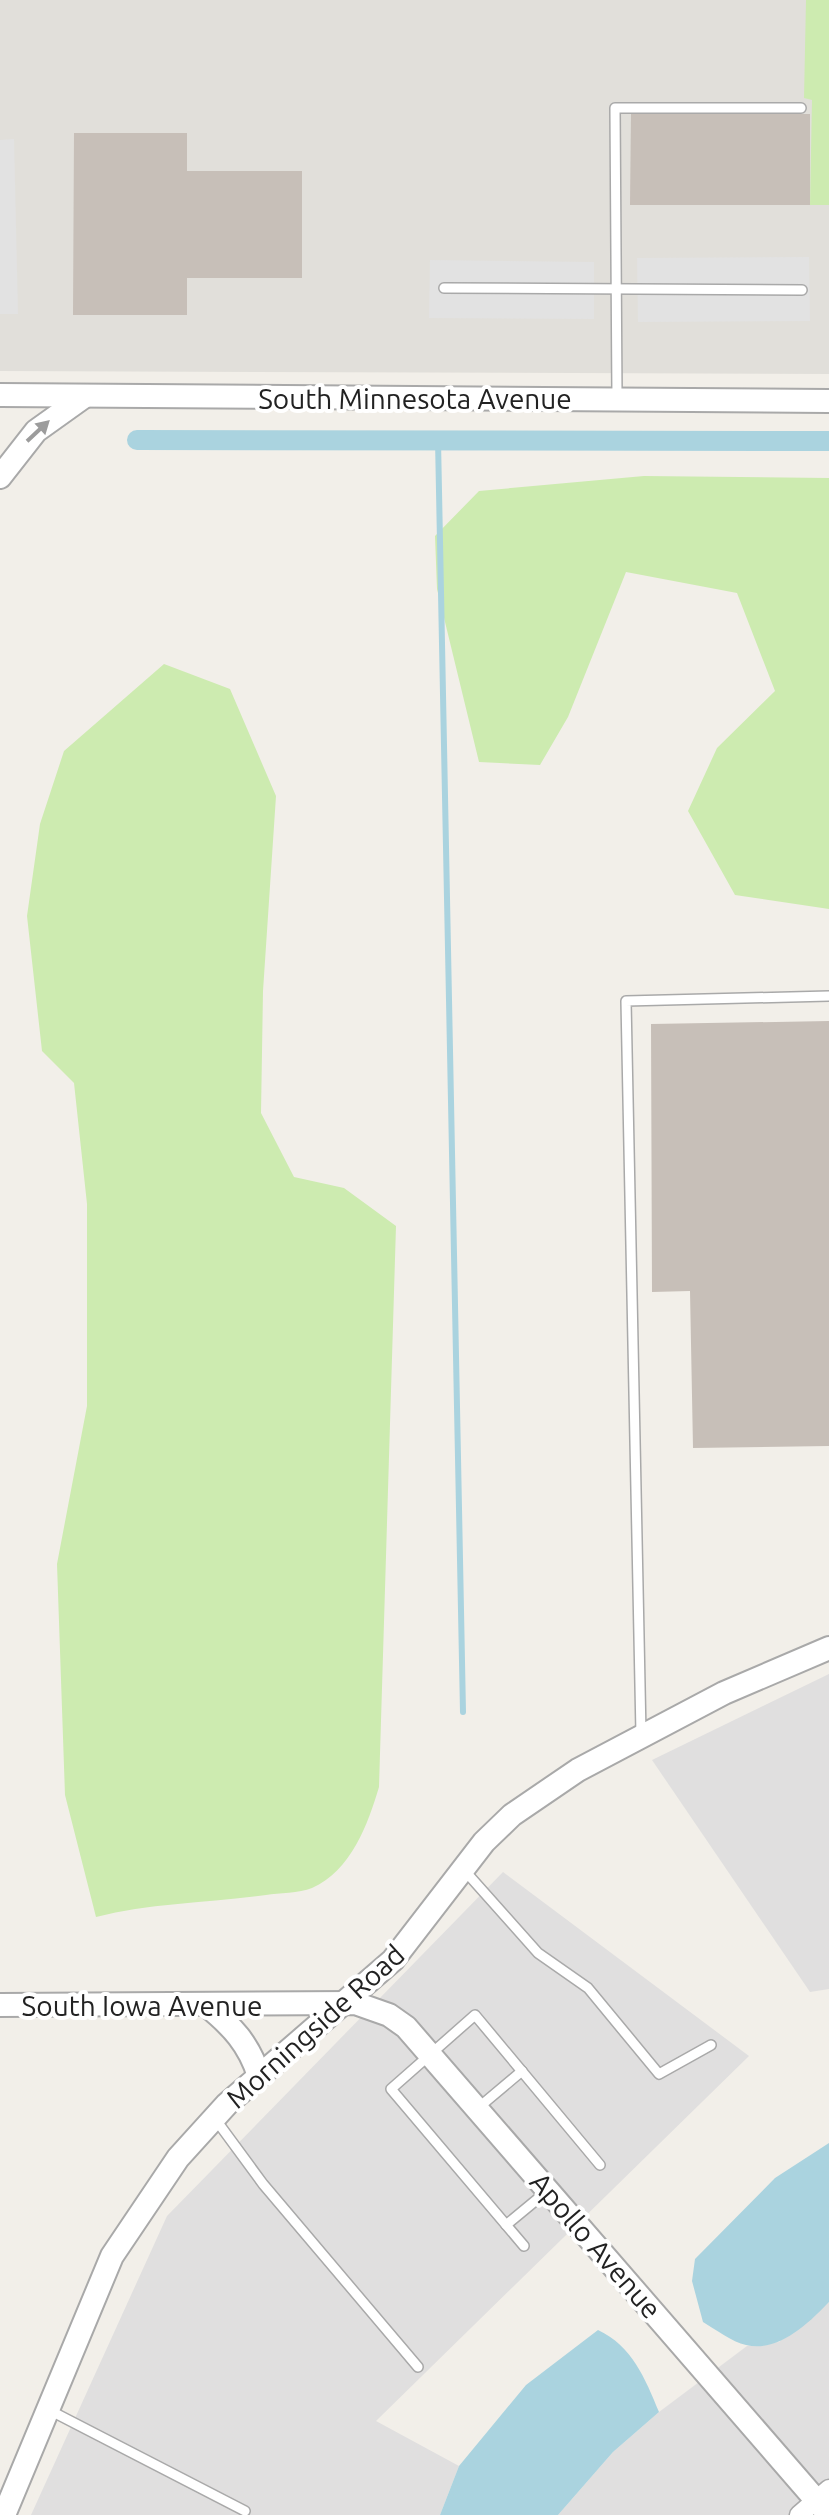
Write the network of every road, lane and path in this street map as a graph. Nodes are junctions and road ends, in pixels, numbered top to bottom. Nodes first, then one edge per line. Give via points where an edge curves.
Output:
1 (801, 108) dead end
2 (444, 288) dead end
3 (616, 289) junction
4 (802, 290) dead end
5 (0, 396) edge
6 (85, 396) junction
7 (617, 399) junction
8 (829, 400) edge
9 (0, 477) edge
10 (829, 996) edge
11 (829, 1648) edge
12 (641, 1737) junction
13 (463, 1869) junction
14 (345, 2004) junction
15 (0, 2005) edge
16 (206, 2005) junction
17 (711, 2044) dead end
18 (428, 2055) junction
19 (522, 2071) junction
20 (260, 2076) junction
21 (477, 2109) junction
22 (214, 2118) junction
23 (600, 2165) dead end
24 (548, 2190) junction
25 (506, 2225) junction
26 (524, 2246) dead end
27 (418, 2367) dead end
28 (48, 2410) junction
29 (818, 2505) edge
30 (245, 2511) dead end
31 (4, 2515) edge

1 - 3 lane via 615,108
2 - 3 lane
3 - 4 lane
3 - 7 lane
5 - 6 street, South Minnesota Avenue
6 - 7 street, South Minnesota Avenue
9 -> 6 street via 36,431
7 - 8 street, South Minnesota Avenue
10 - 12 lane via 626,1001
11 - 12 street, Morningside Road
12 - 13 street, Morningside Road via 512,1815
13 - 14 street, Morningside Road via 393,1960
13 - 17 lane via 538,1953 588,1988 659,2074
14 - 16 street, South Iowa Avenue
14 - 18 street, Apollo Avenue via 389,2015
14 - 20 street, Morningside Road
15 - 16 street, South Iowa Avenue
16 - 20 street via 234,2027
18 - 19 lane via 475,2016
18 - 21 street, Apollo Avenue
18 - 25 lane via 391,2090
19 - 21 lane
19 - 23 lane
20 - 22 street, Morningside Road
21 - 24 street, Apollo Avenue
22 - 27 lane
22 - 28 street, Morningside Road via 178,2158 112,2256
24 - 25 lane
24 - 29 street, Apollo Avenue
25 - 26 lane
28 - 30 lane
28 - 31 street, Morningside Road

